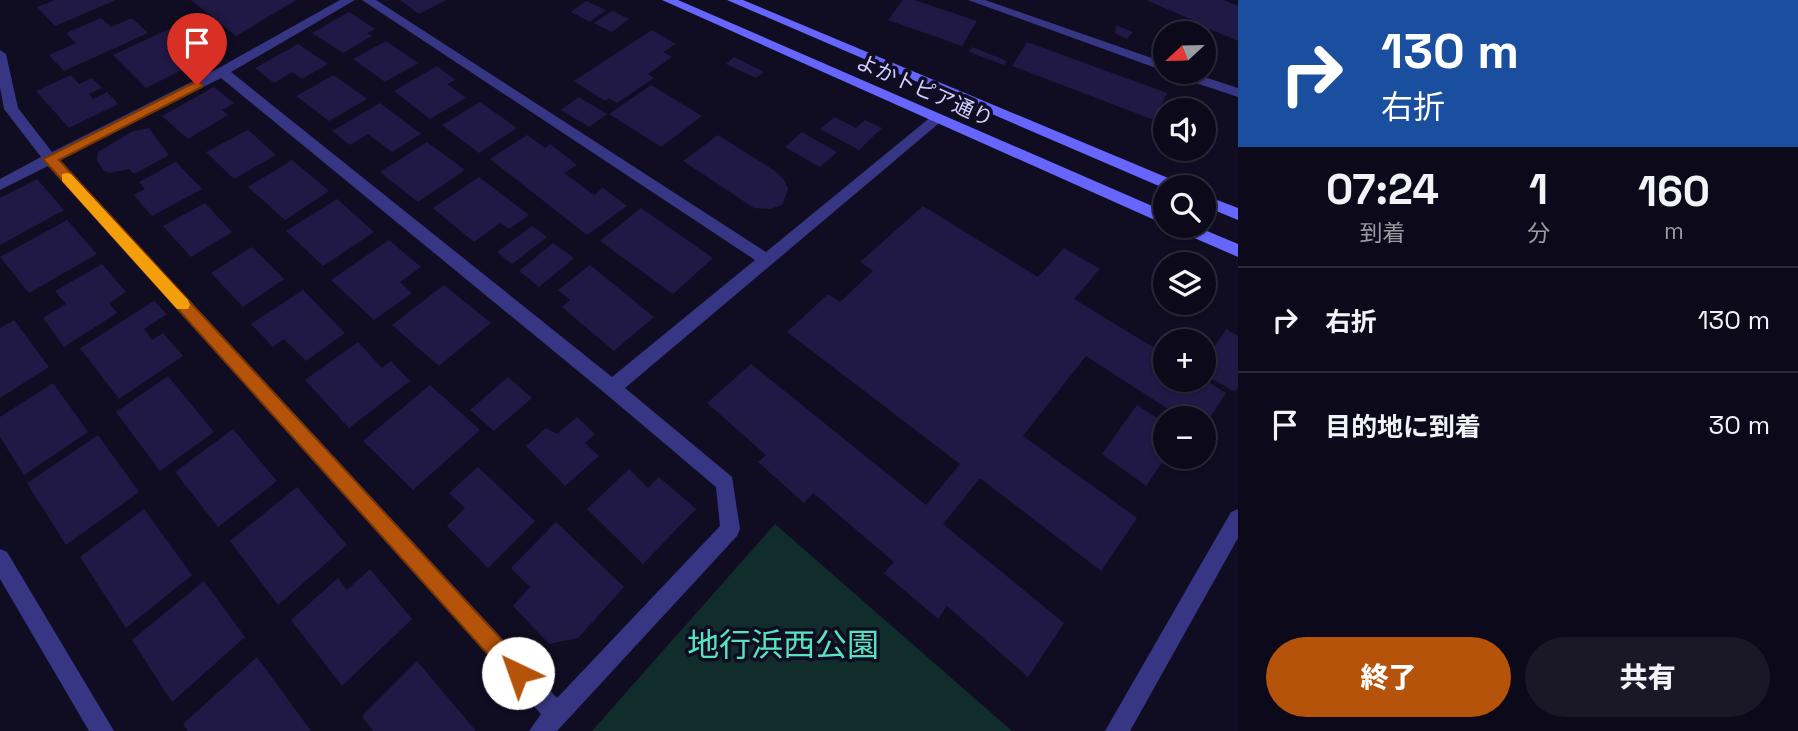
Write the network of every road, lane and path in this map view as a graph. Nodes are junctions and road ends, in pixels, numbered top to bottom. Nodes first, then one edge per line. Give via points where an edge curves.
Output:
1 (349, 0) edge
2 (368, 0) edge
3 (667, 0) edge
4 (733, 0) edge
5 (974, 0) edge
6 (0, 54) edge
7 (1153, 63) edge
8 (222, 72) junction
9 (1212, 84) edge
10 (1238, 93) edge
11 (937, 119) junction
12 (50, 159) junction
13 (1153, 178) edge
14 (0, 185) edge
15 (1216, 205) edge
16 (1153, 213) edge
17 (1238, 214) edge
18 (1208, 238) edge
19 (1238, 251) edge
20 (765, 259) junction
21 (612, 388) junction
22 (1238, 519) edge
23 (0, 559) edge
24 (556, 714) junction
25 (102, 731) edge
26 (541, 731) edge
27 (1117, 731) edge

1 - 8 street
2 - 20 street
3 - 11 street, よかトピア通り
4 - 13 street, よかトピア通り
5 - 7 street
6 - 12 street via 11,108
8 - 12 street
8 - 21 street
9 - 10 street
11 - 16 street, よかトピア通り
11 - 20 street
12 - 14 street
12 - 24 street
15 - 17 street
18 - 19 street
20 - 21 street
21 - 24 street via 725,483 730,530
22 - 27 street
23 - 25 street
24 - 26 street

